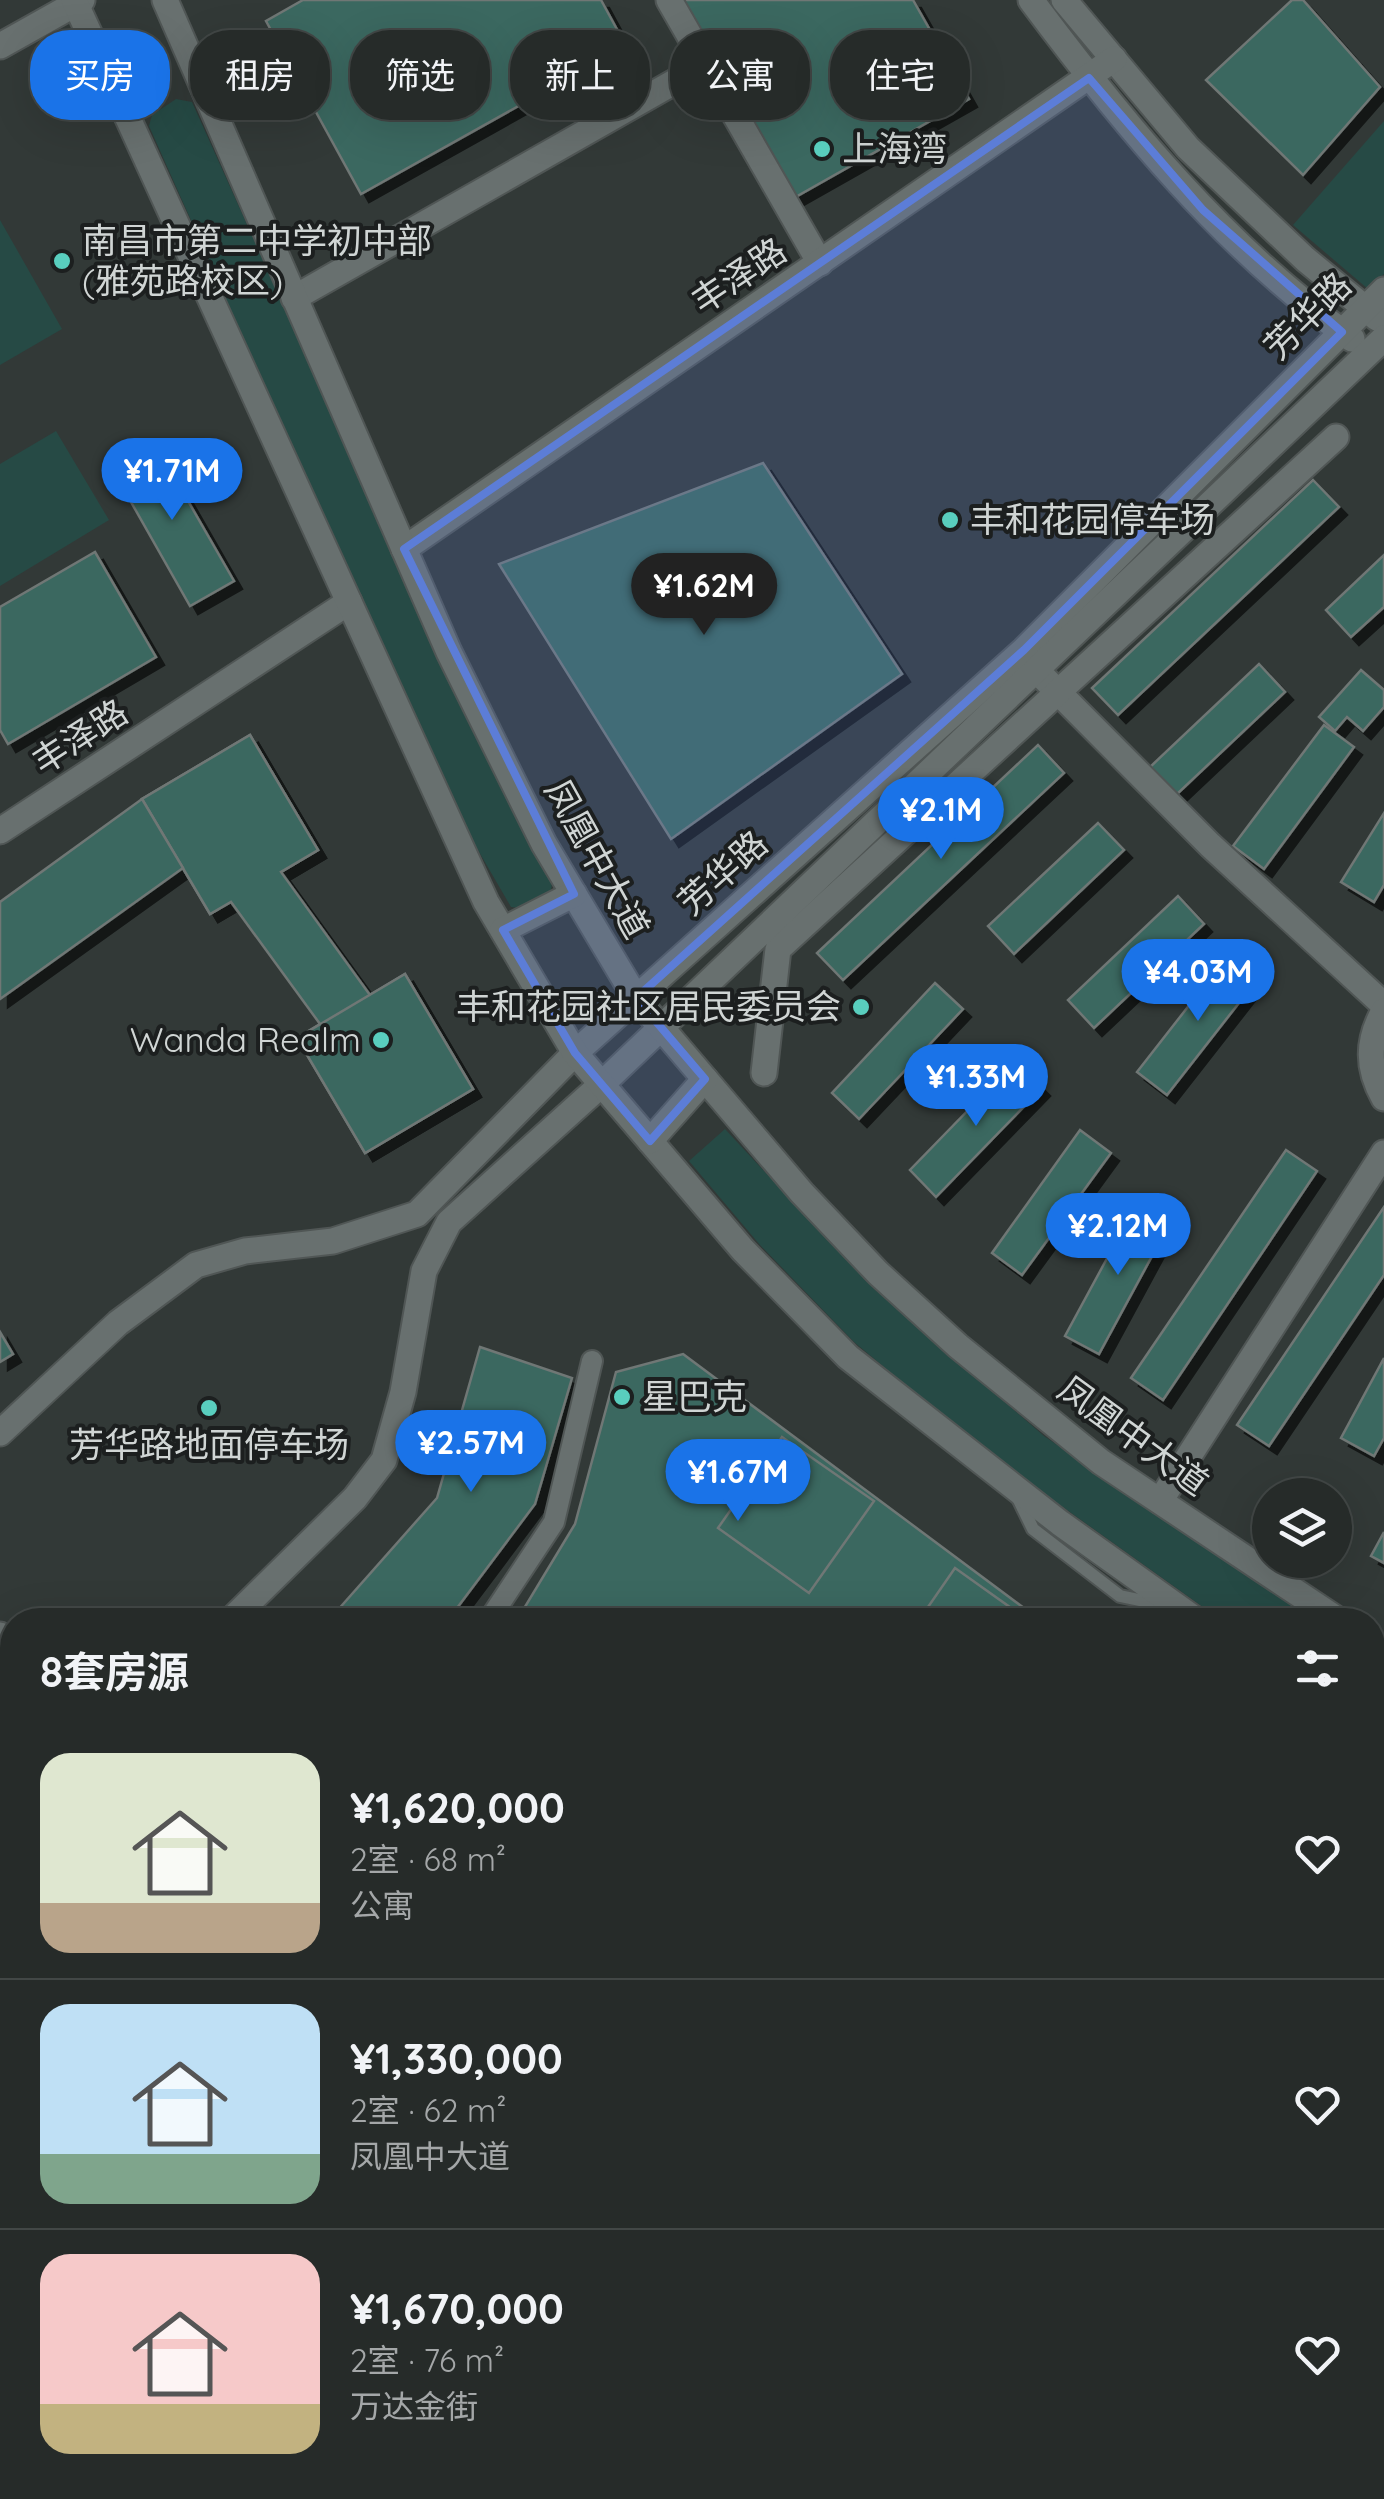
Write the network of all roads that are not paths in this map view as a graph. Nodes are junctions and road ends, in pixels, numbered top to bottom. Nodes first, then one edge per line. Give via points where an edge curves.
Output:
1 (165, 0) edge
2 (669, 0) edge
3 (1030, 0) edge
4 (1064, 0) edge
5 (77, 1) edge
6 (686, 30) edge
7 (0, 46) edge
8 (1114, 60) junction
9 (1089, 78) junction
10 (670, 84) edge
11 (738, 120) edge
12 (820, 263) junction
13 (294, 298) junction
14 (1378, 308) edge
15 (1342, 332) junction
16 (1379, 351) edge
17 (1336, 436) dead end
18 (404, 549) junction
19 (350, 602) junction
20 (1036, 670) junction
21 (1056, 690) junction
22 (0, 832) edge
23 (574, 894) junction
24 (504, 930) junction
25 (636, 998) junction
26 (1384, 1008) edge
27 (661, 1027) junction
28 (576, 1052) junction
29 (764, 1073) dead end
30 (705, 1078) junction
31 (602, 1084) junction
32 (1384, 1098) edge
33 (650, 1142) junction
34 (1384, 1153) edge
35 (592, 1361) dead end
36 (0, 1433) edge
37 (1160, 1501) junction
38 (242, 1608) edge
39 (497, 1608) edge
40 (1180, 1608) edge
41 (1320, 1608) edge

1 - 13 street, 凤凰中大道
2 - 6 street
3 - 9 street
4 - 8 street
5 - 7 street
5 - 19 street
8 - 9 street, 丰泽路
8 - 14 street via 1188,148 1305,259
9 - 12 street, 丰泽路
9 - 15 street via 1203,210 1293,296
10 - 13 street
11 - 12 street
12 - 18 street, 丰泽路
13 - 18 street, 凤凰中大道
14 - 15 street, 芳华路
15 - 16 street
15 - 25 street, 芳华路 via 1024,650
16 - 20 street, 芳华路
17 - 21 street
18 - 23 street, 凤凰中大道 via 449,652
19 - 22 street, 丰泽路
19 - 24 street
20 - 21 street
20 - 27 street, 芳华路
21 - 26 street
21 - 29 street via 778,949
23 - 24 street
23 - 25 street, 凤凰中大道
24 - 28 street
25 - 27 street, 凤凰中大道
25 - 28 street, 芳华路
26 - 32 street via 1370,1055
27 - 30 street, 凤凰中大道
27 - 31 street, 芳华路
28 - 31 street
28 - 36 street, 芳华路 via 417,1214 333,1241 246,1251 196,1266 118,1322
30 - 33 street
30 - 37 street, 凤凰中大道 via 878,1274 1101,1462
31 - 33 street
31 - 38 street, 芳华路 via 449,1222 424,1271 384,1460 355,1498
33 - 40 street via 848,1357
34 - 37 street
35 - 39 street via 554,1522
37 - 41 street, 凤凰中大道

